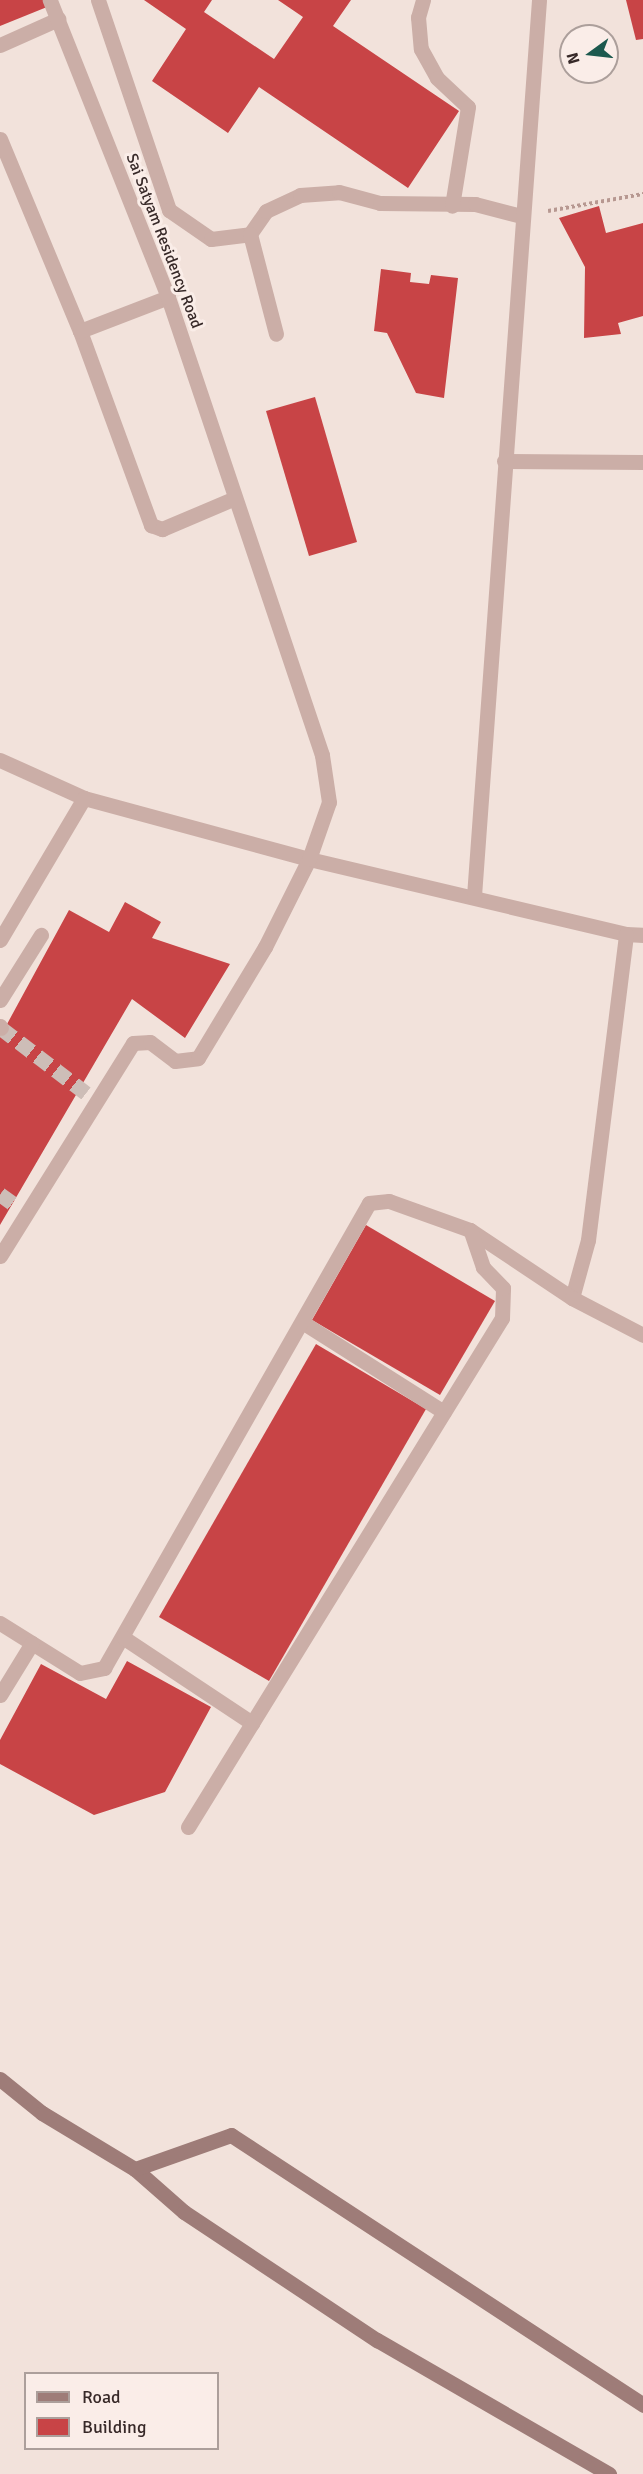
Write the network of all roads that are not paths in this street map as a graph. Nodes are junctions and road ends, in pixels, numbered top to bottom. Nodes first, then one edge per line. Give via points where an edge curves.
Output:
1 (50, 0) edge
2 (98, 0) edge
3 (423, 0) edge
4 (539, 0) edge
5 (58, 19) junction
6 (0, 45) edge
7 (0, 139) edge
8 (452, 206) junction
9 (521, 216) junction
10 (250, 234) junction
11 (168, 297) junction
12 (80, 331) junction
13 (276, 334) dead end
14 (504, 461) junction
15 (643, 462) edge
16 (235, 498) junction
17 (0, 760) edge
18 (84, 798) junction
19 (309, 859) junction
20 (474, 896) junction
21 (626, 934) junction
22 (41, 935) dead end
23 (643, 935) edge
24 (0, 940) edge
25 (0, 1000) edge
26 (470, 1230) junction
27 (0, 1256) edge
28 (572, 1298) junction
29 (302, 1322) junction
30 (643, 1335) edge
31 (444, 1412) junction
32 (0, 1623) edge
33 (124, 1638) junction
34 (32, 1643) junction
35 (0, 1695) edge
36 (252, 1724) junction
37 (188, 1827) dead end
38 (0, 2079) edge
39 (135, 2169) junction
40 (643, 2405) edge
41 (609, 2474) edge

1 - 5 street, Sai Satyam Residency Road
2 - 10 street via 169,210 211,239
3 - 8 street via 418,16 421,49 437,78 468,107
4 - 9 street
5 - 6 street
5 - 11 street, Sai Satyam Residency Road
7 - 12 street
8 - 9 street via 475,204
8 - 10 street via 380,203 339,192 300,195 266,211
9 - 14 street
10 - 13 street
11 - 12 street
11 - 16 street, Sai Satyam Residency Road
12 - 16 street via 151,525 162,529
14 - 15 street
14 - 20 street
16 - 19 street, Sai Satyam Residency Road via 322,755 329,802
17 - 18 street
18 - 19 street
18 - 24 street
19 - 20 street
19 - 27 street, Sai Satyam Residency Road via 265,947 198,1058 175,1061 150,1041 133,1043 92,1096
20 - 21 street
21 - 23 street
21 - 28 street via 588,1240
22 - 25 street
26 - 28 street
26 - 29 street via 388,1201 369,1203
26 - 31 street via 483,1267 503,1288 502,1318
28 - 30 street
29 - 31 street
29 - 33 street
31 - 36 street
32 - 34 street
33 - 34 street via 104,1668 80,1673
33 - 36 street
34 - 35 street
36 - 37 street
38 - 39 street via 42,2113
39 - 40 street via 231,2135
39 - 41 street via 184,2212 377,2340

